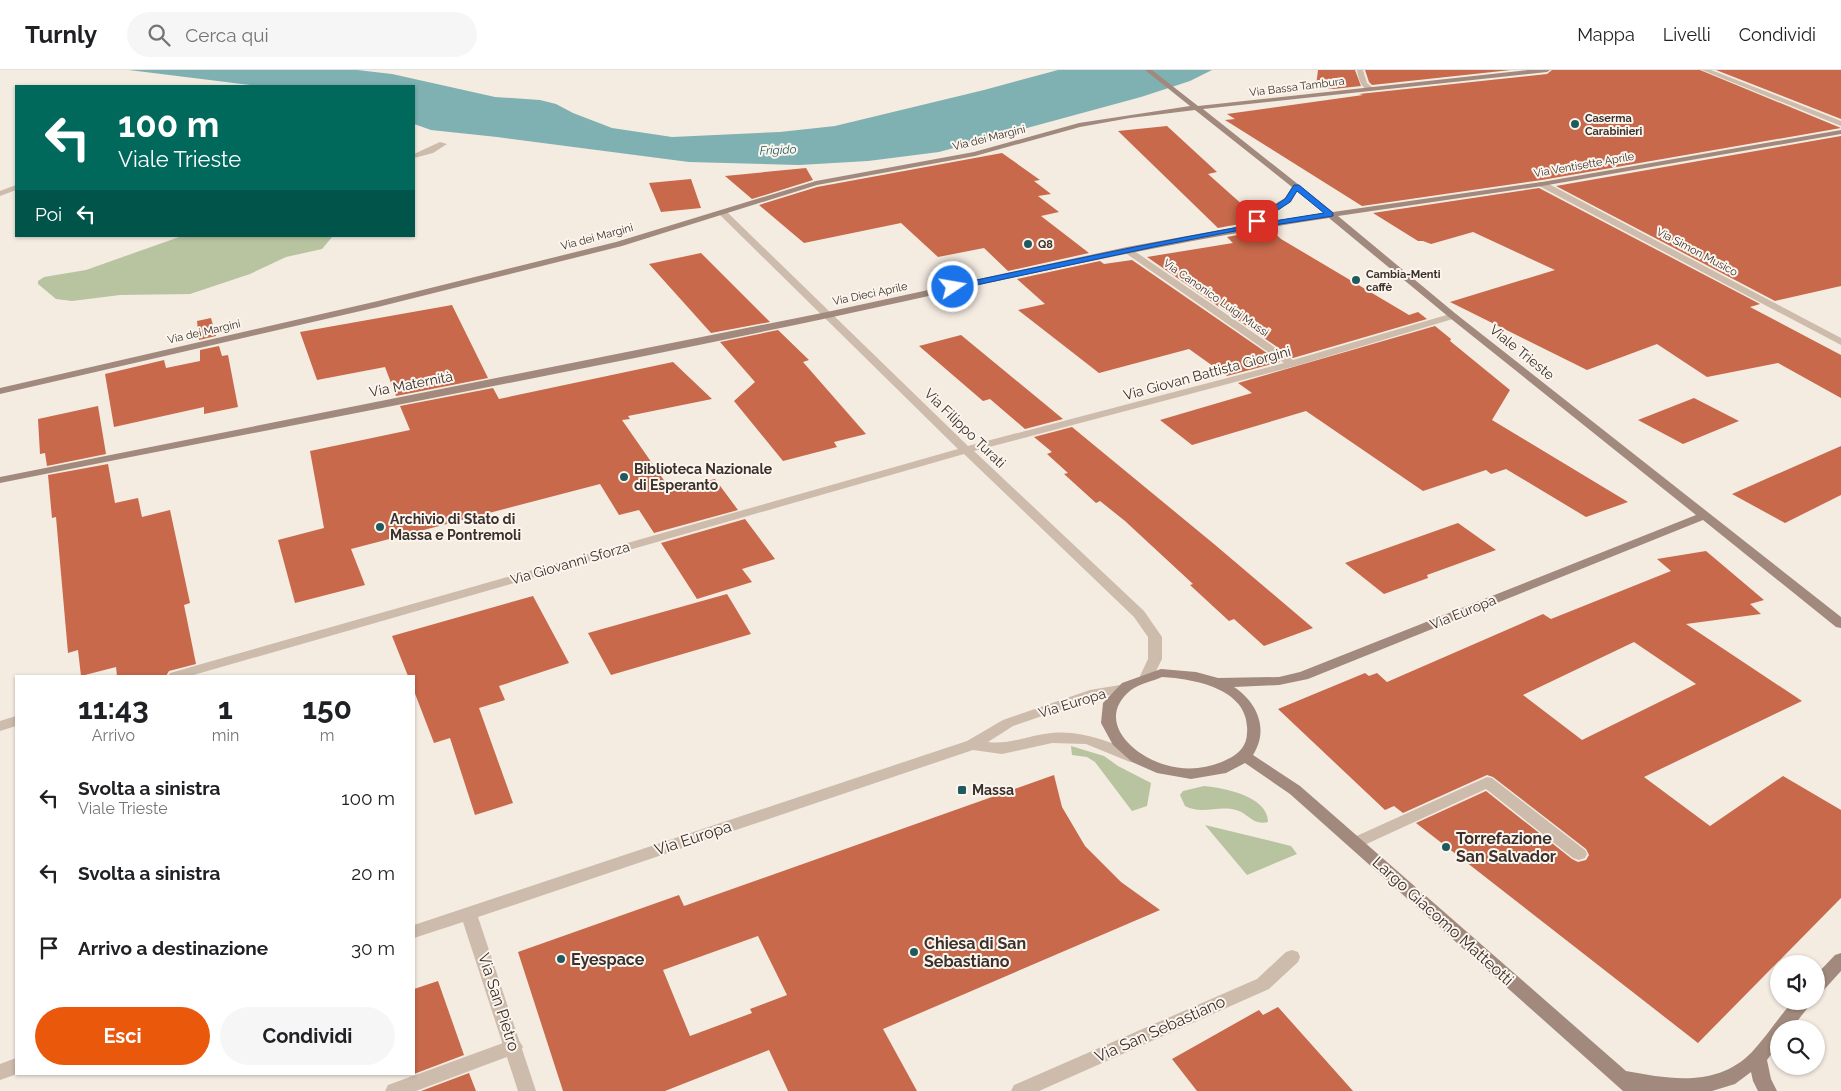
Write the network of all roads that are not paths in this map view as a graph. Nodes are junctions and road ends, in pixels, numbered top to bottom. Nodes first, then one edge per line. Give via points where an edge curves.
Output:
1 (1148, 70) edge
2 (1360, 70) edge
3 (1547, 70) edge
4 (1705, 70) edge
5 (1372, 89) junction
6 (1198, 109) junction
7 (1841, 124) edge
8 (1841, 132) edge
9 (443, 144) dead end
10 (415, 156) edge
11 (1542, 184) junction
12 (1296, 187) junction
13 (15, 188) edge
14 (0, 194) edge
15 (723, 213) junction
16 (1330, 214) junction
17 (1235, 229) junction
18 (1127, 250) junction
19 (827, 315) junction
20 (1453, 316) junction
21 (1841, 342) edge
22 (1292, 364) junction
23 (0, 391) edge
24 (966, 450) junction
25 (0, 480) edge
26 (1703, 516) junction
27 (1841, 624) edge
28 (178, 675) edge
29 (1147, 676) junction
30 (1217, 683) junction
31 (1120, 690) junction
32 (15, 721) edge
33 (0, 726) edge
34 (972, 745) junction
35 (1245, 756) junction
36 (1135, 758) junction
37 (1355, 843) junction
38 (1579, 854) dead end
39 (469, 914) junction
40 (415, 932) edge
41 (1292, 957) dead end
42 (1841, 960) edge
43 (1825, 978) edge
44 (1796, 1010) edge
45 (1787, 1020) edge
46 (1770, 1041) edge
47 (514, 1047) junction
48 (1758, 1058) junction
49 (15, 1066) edge
50 (0, 1072) edge
51 (1623, 1078) junction
52 (394, 1091) edge
53 (527, 1091) edge
54 (1020, 1091) edge
55 (1636, 1091) edge
56 (1768, 1091) edge

1 - 6 street, Viale Trieste
2 - 5 street via 1364,84
3 - 5 street, Via Bassa Tambura
4 - 7 street
5 - 6 street, Via Bassa Tambura
6 - 12 street, Viale Trieste
6 - 15 street, Via dei Margini via 1079,125 975,154 816,183
8 - 11 street, Via Ventisette Aprile
9 - 10 street
11 - 16 street, Via Ventisette Aprile
11 - 21 street, Via Simon Musico
12 - 16 street, Viale Trieste
12 - 17 street via 1288,200 1277,208 1257,221
13 - 14 street
15 - 19 street, Via Filippo Turati
15 - 23 street, Via dei Margini via 619,244 378,304
16 - 17 street, Via Dieci Aprile
16 - 20 street, Viale Trieste
17 - 18 street, Via Dieci Aprile
18 - 19 street, Via Dieci Aprile
18 - 22 street, Via Canonico Luigi Mussi
19 - 24 street, Via Filippo Turati
19 - 25 street, Via Maternità
20 - 22 street, Via Giovan Battista Giorgini
20 - 26 street, Viale Trieste
22 - 24 street, Via Giovan Battista Giorgini
24 - 28 street, Via Giovanni Sforza
24 - 29 street, Via Filippo Turati via 1139,614 1155,637 1155,659
26 - 27 street, Viale Trieste
26 - 30 street, Via Europa via 1302,676 1279,681
29 - 30 street via 1181,674
29 - 31 street
30 - 35 street via 1236,695 1249,709 1256,726 1255,742
31 - 34 street, Via Europa via 1095,693 1008,723
31 - 36 street via 1110,702 1107,717 1111,733
32 - 33 street
34 - 36 street, Via Europa via 1002,749 1052,738 1088,739
34 - 39 street, Via Europa
35 - 36 street via 1232,766 1192,774 1169,772
35 - 37 street, Largo Giacomo Matteotti via 1296,790
37 - 38 street via 1487,782
37 - 51 street, Largo Giacomo Matteotti
39 - 40 street, Via Europa
39 - 47 street, Via San Pietro
41 - 54 street, Via San Sebastiano via 1262,984
42 - 43 street
44 - 45 street
46 - 48 street
47 - 52 street
47 - 53 street, Via San Pietro
48 - 51 street via 1729,1078 1701,1086 1663,1086
48 - 56 street via 1762,1081
49 - 50 street
51 - 55 street, Largo Giacomo Matteotti

